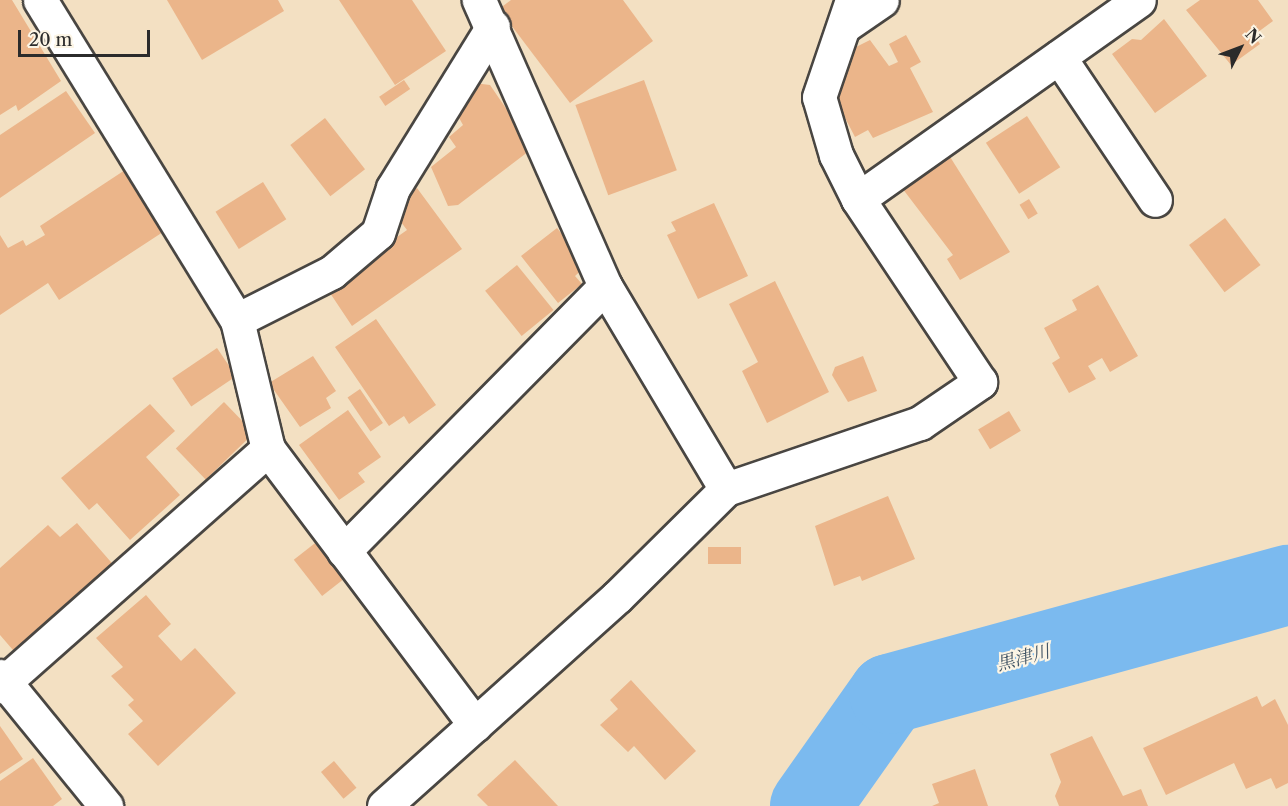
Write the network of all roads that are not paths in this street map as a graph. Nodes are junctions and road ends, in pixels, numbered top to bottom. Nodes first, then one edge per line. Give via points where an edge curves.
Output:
1 (40, 0) edge
2 (882, 0) edge
3 (1139, 0) edge
4 (849, 12) edge
5 (486, 13) edge
6 (1059, 57) junction
7 (858, 199) junction
8 (1155, 200) dead end
9 (605, 286) junction
10 (237, 320) junction
11 (268, 449) junction
12 (726, 489) junction
13 (345, 551) junction
14 (2, 681) edge
15 (475, 725) junction
16 (106, 806) edge
17 (384, 806) edge

1 - 10 street
2 - 4 street
3 - 6 street
4 - 7 street via 828,62 819,97 836,155
5 - 9 street
5 - 10 street via 393,188 378,232 332,272
6 - 7 street
6 - 8 street
7 - 12 street via 980,382 920,423
9 - 12 street
9 - 13 street
10 - 11 street
11 - 13 street
11 - 14 street
12 - 15 street via 617,597
13 - 15 street
14 - 16 street
15 - 17 street

